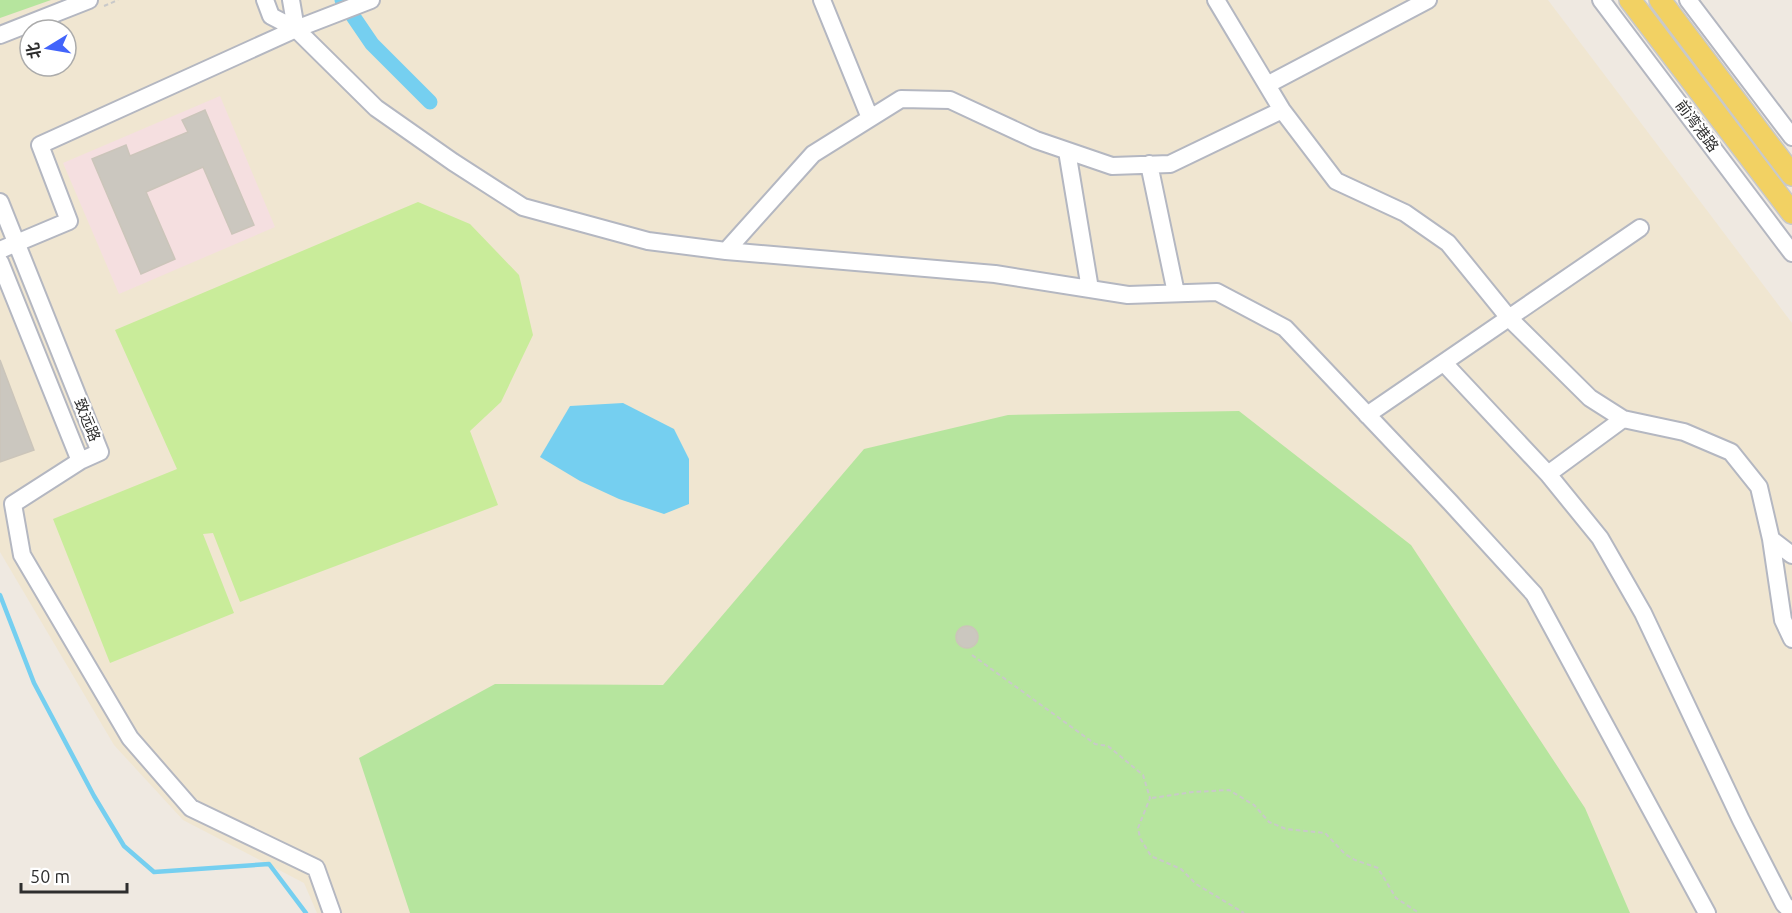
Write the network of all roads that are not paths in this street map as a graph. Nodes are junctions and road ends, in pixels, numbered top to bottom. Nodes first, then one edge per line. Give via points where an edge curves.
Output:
1 (89, 0) edge
2 (265, 0) edge
3 (291, 0) edge
4 (822, 0) edge
5 (1216, 0) edge
6 (1428, 0) edge
7 (1601, 0) edge
8 (1630, 0) edge
9 (1660, 0) edge
10 (1688, 0) edge
11 (365, 2) edge
12 (296, 29) junction
13 (0, 35) edge
14 (1267, 85) junction
15 (1282, 110) junction
16 (870, 118) junction
17 (1792, 137) edge
18 (1068, 151) junction
19 (1149, 164) junction
20 (1792, 175) edge
21 (0, 202) edge
22 (1792, 213) edge
23 (1640, 228) dead end
24 (17, 243) junction
25 (0, 250) edge
26 (726, 251) junction
27 (1792, 253) edge
28 (0, 262) edge
29 (1090, 289) junction
30 (1176, 293) junction
31 (1509, 318) junction
32 (1444, 363) junction
33 (1367, 415) junction
34 (1623, 419) junction
35 (80, 461) junction
36 (1548, 474) junction
37 (6, 505) edge
38 (1771, 539) junction
39 (1792, 555) edge
40 (1792, 639) edge
41 (1792, 912) edge
42 (332, 913) edge
43 (1707, 913) edge

1 - 13 street
2 - 12 street via 271,16
3 - 12 street
4 - 16 street
5 - 14 street
6 - 14 street
7 - 27 street, 前湾港路
8 - 22 main road, 前湾港路
9 - 20 main road
10 - 17 street
11 - 12 street
12 - 24 street via 40,145 69,221
12 - 26 street via 376,108 523,207 648,241
14 - 15 street
15 - 19 street via 1170,164
15 - 31 street via 1336,181 1405,213 1448,243
16 - 18 street via 901,99 950,100
16 - 26 street via 813,154
18 - 19 street via 1112,166
18 - 29 street
19 - 30 street
21 - 24 street, 致远路
23 - 31 street
24 - 25 street
24 - 35 street, 致远路 via 100,452
26 - 29 street via 995,274
28 - 35 street, 致远路
29 - 30 street via 1128,295
30 - 33 street via 1217,292 1285,328
31 - 32 street
31 - 34 street via 1590,398
32 - 33 street
32 - 36 street
33 - 43 street via 1534,594
34 - 36 street
34 - 38 street via 1684,432 1731,452 1759,487
35 - 37 street
36 - 41 street via 1600,538 1643,613 1741,820 1784,904
37 - 42 street via 22,555 130,738 191,808 316,868
38 - 39 street
38 - 40 street via 1783,620

